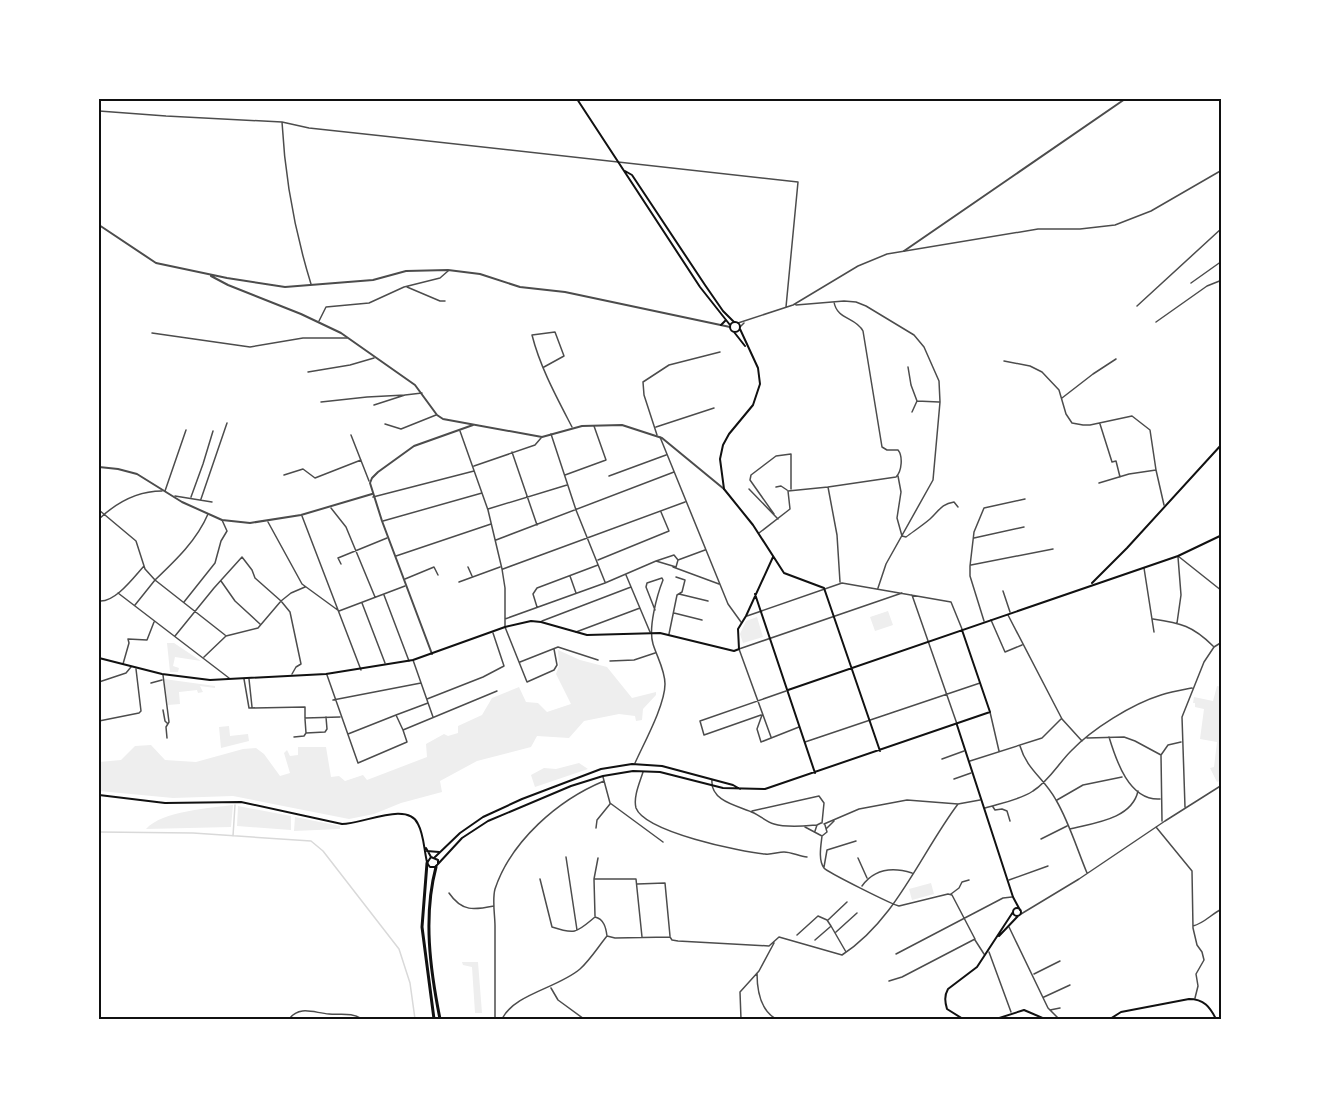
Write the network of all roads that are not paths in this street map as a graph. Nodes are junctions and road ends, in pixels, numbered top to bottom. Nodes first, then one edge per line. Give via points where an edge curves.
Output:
1 (577, 99) edge
2 (1125, 99) edge
3 (99, 111) edge
4 (282, 122) junction
5 (620, 163) junction
6 (1222, 170) edge
7 (625, 171) junction
8 (99, 225) edge
9 (1222, 228) edge
10 (904, 251) junction
11 (1222, 261) edge
12 (448, 270) junction
13 (208, 275) junction
14 (1222, 280) edge
15 (1191, 284) dead end
16 (311, 285) junction
17 (406, 286) junction
18 (446, 301) dead end
19 (834, 302) junction
20 (793, 305) junction
21 (1137, 306) dead end
22 (786, 307) junction
23 (726, 320) junction
24 (318, 322) junction
25 (744, 322) junction
26 (1156, 322) dead end
27 (736, 323) junction
28 (721, 325) junction
29 (730, 326) junction
30 (740, 328) junction
31 (734, 332) junction
32 (152, 333) dead end
33 (348, 338) junction
34 (747, 348) junction
35 (720, 352) dead end
36 (375, 358) junction
37 (1116, 360) dead end
38 (1004, 361) dead end
39 (544, 367) junction
40 (908, 367) dead end
41 (308, 372) dead end
42 (422, 393) junction
43 (405, 395) junction
44 (1062, 398) junction
45 (917, 401) junction
46 (321, 402) dead end
47 (940, 402) junction
48 (374, 405) dead end
49 (714, 408) dead end
50 (912, 412) dead end
51 (437, 415) junction
52 (227, 423) dead end
53 (1100, 423) junction
54 (385, 424) dead end
55 (476, 424) junction
56 (594, 425) junction
57 (572, 428) junction
58 (655, 428) junction
59 (186, 430) dead end
60 (459, 430) junction
61 (213, 431) dead end
62 (551, 434) junction
63 (351, 435) dead end
64 (658, 436) junction
65 (542, 437) junction
66 (1222, 444) edge
67 (512, 452) junction
68 (667, 455) junction
69 (361, 460) junction
70 (474, 466) junction
71 (99, 467) edge
72 (1156, 470) junction
73 (475, 471) junction
74 (674, 472) junction
75 (285, 474) dead end
76 (564, 475) junction
77 (898, 475) junction
78 (609, 476) dead end
79 (1120, 477) junction
80 (370, 483) junction
81 (1099, 483) dead end
82 (567, 485) junction
83 (776, 487) dead end
84 (828, 487) junction
85 (724, 489) junction
86 (749, 489) dead end
87 (164, 491) junction
88 (789, 491) junction
89 (482, 493) junction
90 (373, 495) junction
91 (171, 496) junction
92 (191, 497) junction
93 (527, 498) junction
94 (201, 499) junction
95 (1025, 499) dead end
96 (212, 502) dead end
97 (686, 502) junction
98 (1164, 505) junction
99 (330, 507) junction
100 (958, 507) dead end
101 (99, 510) edge
102 (488, 510) junction
103 (576, 510) junction
104 (661, 511) junction
105 (208, 513) junction
106 (104, 514) junction
107 (774, 514) junction
108 (302, 515) junction
109 (99, 519) edge
110 (778, 519) junction
111 (222, 520) junction
112 (382, 521) junction
113 (267, 522) junction
114 (491, 524) junction
115 (537, 526) junction
116 (1024, 527) dead end
117 (759, 533) junction
118 (1222, 534) edge
119 (902, 536) junction
120 (388, 537) junction
121 (587, 538) junction
122 (974, 538) junction
123 (496, 541) junction
124 (1053, 549) dead end
125 (357, 550) junction
126 (706, 550) junction
127 (396, 556) junction
128 (1178, 556) junction
129 (773, 557) junction
130 (597, 560) junction
131 (678, 560) junction
132 (657, 561) junction
133 (341, 564) dead end
134 (598, 565) junction
135 (144, 566) junction
136 (970, 566) junction
137 (468, 567) dead end
138 (673, 567) junction
139 (1144, 567) junction
140 (502, 568) junction
141 (626, 574) junction
142 (438, 575) dead end
143 (570, 576) junction
144 (472, 577) junction
145 (676, 577) dead end
146 (404, 579) junction
147 (155, 580) junction
148 (221, 580) junction
149 (459, 582) dead end
150 (605, 583) junction
151 (840, 583) junction
152 (406, 585) junction
153 (720, 585) junction
154 (1090, 585) junction
155 (306, 587) junction
156 (631, 587) junction
157 (824, 588) junction
158 (878, 588) junction
159 (1003, 591) dead end
160 (1222, 591) edge
161 (894, 592) junction
162 (118, 593) junction
163 (902, 593) junction
164 (384, 594) junction
165 (576, 594) junction
166 (679, 594) junction
167 (755, 594) junction
168 (912, 594) junction
169 (894, 596) junction
170 (375, 597) junction
171 (99, 601) edge
172 (281, 601) junction
173 (708, 601) dead end
174 (183, 603) junction
175 (361, 603) junction
176 (135, 606) junction
177 (537, 608) junction
178 (640, 608) junction
179 (655, 610) junction
180 (761, 610) junction
181 (194, 611) junction
182 (339, 611) junction
183 (673, 613) junction
184 (1009, 613) junction
185 (746, 616) junction
186 (834, 617) junction
187 (654, 618) junction
188 (1153, 619) junction
189 (505, 620) junction
190 (702, 620) dead end
191 (991, 620) junction
192 (155, 621) junction
193 (646, 621) junction
194 (541, 622) junction
195 (742, 622) junction
196 (984, 622) junction
197 (1177, 623) junction
198 (261, 625) junction
199 (505, 627) junction
200 (962, 630) junction
201 (492, 631) junction
202 (575, 632) junction
203 (1154, 632) dead end
204 (650, 633) junction
205 (669, 635) junction
206 (175, 636) junction
207 (226, 636) junction
208 (771, 639) junction
209 (929, 641) junction
210 (1222, 642) edge
211 (1023, 645) junction
212 (1214, 647) junction
213 (554, 649) junction
214 (739, 649) junction
215 (656, 653) junction
216 (432, 654) junction
217 (99, 658) edge
218 (203, 658) junction
219 (598, 660) dead end
220 (411, 661) junction
221 (610, 661) dead end
222 (520, 662) junction
223 (122, 664) junction
224 (386, 666) junction
225 (131, 667) junction
226 (137, 668) junction
227 (851, 668) junction
228 (361, 670) junction
229 (127, 672) junction
230 (135, 673) junction
231 (222, 673) junction
232 (162, 674) junction
233 (326, 674) junction
234 (110, 675) dead end
235 (292, 675) junction
236 (244, 678) junction
237 (249, 678) junction
238 (111, 679) junction
239 (163, 680) junction
240 (220, 680) junction
241 (230, 680) junction
242 (99, 682) edge
243 (151, 683) dead end
244 (421, 683) junction
245 (981, 683) junction
246 (1192, 688) junction
247 (788, 690) junction
248 (497, 691) dead end
249 (946, 694) junction
250 (427, 699) junction
251 (334, 700) junction
252 (758, 700) junction
253 (428, 703) junction
254 (252, 708) junction
255 (163, 710) dead end
256 (990, 712) junction
257 (762, 714) junction
258 (396, 715) junction
259 (327, 717) junction
260 (341, 717) junction
261 (434, 717) junction
262 (305, 718) junction
263 (1062, 718) junction
264 (869, 720) junction
265 (99, 721) edge
266 (168, 724) junction
267 (957, 725) junction
268 (800, 727) junction
269 (402, 730) junction
270 (1094, 732) junction
271 (306, 733) junction
272 (348, 735) junction
273 (294, 737) dead end
274 (771, 737) junction
275 (1101, 737) junction
276 (1109, 737) junction
277 (167, 738) dead end
278 (1086, 738) junction
279 (1083, 741) junction
280 (1182, 741) junction
281 (805, 742) junction
282 (1020, 746) junction
283 (880, 751) junction
284 (965, 751) junction
285 (999, 752) junction
286 (1161, 755) junction
287 (942, 759) dead end
288 (968, 761) junction
289 (634, 764) junction
290 (643, 771) junction
291 (972, 772) junction
292 (815, 774) junction
293 (603, 776) junction
294 (1124, 777) junction
295 (712, 779) junction
296 (954, 779) dead end
297 (604, 781) junction
298 (1044, 783) junction
299 (712, 785) junction
300 (1222, 785) edge
301 (740, 789) junction
302 (1138, 790) junction
303 (99, 795) edge
304 (1161, 799) junction
305 (981, 800) junction
306 (1056, 800) junction
307 (610, 803) junction
308 (958, 804) junction
309 (992, 806) junction
310 (984, 808) junction
311 (1185, 808) junction
312 (751, 811) junction
313 (837, 819) junction
314 (1010, 821) dead end
315 (1162, 822) junction
316 (823, 824) junction
317 (817, 825) junction
318 (1068, 825) junction
319 (804, 826) junction
320 (1156, 827) junction
321 (596, 828) dead end
322 (827, 828) junction
323 (1069, 829) junction
324 (815, 831) junction
325 (822, 836) junction
326 (1041, 839) dead end
327 (856, 841) dead end
328 (663, 842) dead end
329 (424, 845) junction
330 (427, 851) junction
331 (439, 852) junction
332 (433, 857) junction
333 (807, 857) dead end
334 (566, 858) dead end
335 (598, 858) dead end
336 (858, 858) dead end
337 (427, 863) junction
338 (437, 865) junction
339 (1048, 866) dead end
340 (824, 868) junction
341 (912, 873) junction
342 (1087, 873) junction
343 (540, 879) dead end
344 (594, 879) junction
345 (867, 879) junction
346 (969, 880) dead end
347 (1009, 880) junction
348 (637, 884) junction
349 (861, 887) junction
350 (450, 893) dead end
351 (950, 894) junction
352 (1013, 897) junction
353 (847, 902) dead end
354 (495, 905) junction
355 (893, 905) junction
356 (1222, 909) edge
357 (1013, 911) junction
358 (857, 913) dead end
359 (1020, 914) junction
360 (595, 917) junction
361 (963, 919) junction
362 (827, 920) junction
363 (831, 926) junction
364 (1009, 927) junction
365 (1192, 927) junction
366 (577, 931) junction
367 (836, 932) junction
368 (797, 934) dead end
369 (607, 936) junction
370 (670, 936) junction
371 (643, 938) junction
372 (975, 939) junction
373 (815, 940) dead end
374 (995, 940) junction
375 (775, 943) junction
376 (989, 951) junction
377 (847, 953) junction
378 (896, 954) dead end
379 (985, 956) junction
380 (1060, 961) dead end
381 (757, 972) junction
382 (1032, 975) junction
383 (889, 981) dead end
384 (1071, 985) dead end
385 (550, 987) junction
386 (1043, 997) junction
387 (1195, 999) junction
388 (1060, 1008) dead end
389 (1050, 1010) junction
390 (339, 1014) junction
391 (1012, 1014) junction
392 (1037, 1017) edge
393 (289, 1019) edge
394 (342, 1019) edge
395 (362, 1019) edge
396 (434, 1019) edge
397 (440, 1019) edge
398 (495, 1019) edge
399 (502, 1019) edge
400 (584, 1019) edge
401 (741, 1019) edge
402 (776, 1019) edge
403 (963, 1019) edge
404 (996, 1019) edge
405 (1045, 1019) edge
406 (1059, 1019) edge
407 (1110, 1019) edge
408 (1216, 1019) edge

1 - 5 main road
2 - 10 street
3 - 4 street
4 - 5 street
4 - 16 street via 289,199
5 - 7 main road
5 - 22 street via 798,182
6 - 10 street via 1151,211 1115,225 1038,230
7 - 23 main road
7 - 27 main road via 723,311
8 - 13 street via 156,263
9 - 21 street
10 - 20 street via 872,259
11 - 15 street
12 - 16 street via 406,271 373,280
12 - 17 street via 440,278
12 - 28 street
13 - 16 street via 285,286
13 - 24 street
14 - 26 street
17 - 18 street
17 - 24 street via 369,303 326,307
19 - 20 street
19 - 47 street via 856,302 914,335 924,347 939,381
19 - 77 street via 840,314 856,322 863,331 882,447 900,451
20 - 22 street
22 - 25 street
23 - 28 main road
23 - 29 main road
24 - 33 street
25 - 27 street
25 - 30 street
27 - 29 main road
27 - 30 main road
28 - 29 street
29 - 31 main road
30 - 31 main road
30 - 34 main road
31 - 34 main road
32 - 33 street via 243,347 310,338
33 - 36 street
34 - 85 main road via 758,368 759,390 753,405 723,446 720,459
35 - 58 street via 669,365 643,382
36 - 41 street
36 - 42 street
37 - 44 street
38 - 44 street via 1042,372
39 - 39 street via 532,335 555,332 564,356
39 - 57 street
40 - 45 street
42 - 43 street
42 - 51 street
43 - 46 street
43 - 48 street
44 - 53 street via 1072,423
45 - 47 street
45 - 50 street
47 - 119 street via 933,480
49 - 58 street
51 - 54 street via 401,429
51 - 55 street
52 - 94 street
53 - 72 street via 1136,418 1150,430
53 - 79 street
55 - 60 street
55 - 65 street
56 - 57 street
56 - 64 street via 622,424
56 - 76 street via 606,460
57 - 62 street
58 - 64 street
59 - 87 street
60 - 70 street
60 - 80 street via 414,446 378,472
61 - 92 street
62 - 65 street
62 - 76 street
63 - 69 street
64 - 68 street
64 - 85 street
65 - 67 street via 535,445
66 - 98 main road
67 - 70 street
67 - 93 street
68 - 74 street
68 - 78 street
69 - 75 street via 315,477 303,470
69 - 80 street
70 - 73 street
71 - 87 street via 137,474
72 - 79 street
72 - 98 street
73 - 89 street
73 - 90 street
74 - 97 street
74 - 103 street
76 - 82 street
77 - 84 street
77 - 119 street via 901,492 897,518
79 - 81 street
80 - 90 street
82 - 93 street
82 - 103 street
83 - 88 street
84 - 88 street
84 - 151 street
85 - 117 main road
86 - 107 street
87 - 91 street
87 - 106 street via 140,493
88 - 107 street via 791,454 776,456 750,476
88 - 110 street via 790,509
89 - 102 street
89 - 112 street
90 - 99 street
90 - 112 street
91 - 92 street
91 - 105 street
92 - 94 street
93 - 102 street
93 - 115 street
94 - 96 street
95 - 122 street via 984,508
97 - 104 street
97 - 126 street
98 - 154 main road
99 - 108 street
99 - 125 street via 346,526
100 - 119 street via 951,502 906,537
101 - 106 street
102 - 114 street
103 - 115 street
103 - 121 street
104 - 121 street
104 - 130 street via 669,531
105 - 111 street
105 - 147 street via 191,542
106 - 109 street
106 - 135 street via 136,541
107 - 110 street
108 - 113 street
108 - 182 street
110 - 117 street
111 - 113 street
111 - 174 street via 227,531 215,563
112 - 120 street
113 - 155 street
114 - 123 street
114 - 127 street
115 - 123 street
116 - 122 street
117 - 129 main road
118 - 128 main road
119 - 158 street
120 - 125 street
120 - 127 street
121 - 130 street
121 - 140 street
122 - 136 street
123 - 140 street
124 - 136 street
125 - 133 street via 338,558
125 - 170 street
126 - 131 street
126 - 153 street
127 - 146 street
128 - 139 main road
128 - 160 street
128 - 197 street via 1181,595
129 - 157 main road via 784,573
129 - 167 main road
130 - 134 street
131 - 132 street via 674,555
131 - 138 street via 678,566
132 - 138 street
132 - 141 street
134 - 143 street
134 - 150 street
135 - 147 street
135 - 162 street
136 - 196 street
137 - 144 street
138 - 153 street
139 - 154 main road
139 - 188 street
140 - 144 street
140 - 189 street
141 - 150 street
141 - 156 street
142 - 146 street via 434,567
143 - 165 street
143 - 177 street via 537,588 533,594
144 - 149 street
145 - 166 street via 685,580
146 - 152 street
147 - 174 street
147 - 176 street
148 - 172 street via 242,557 255,578
148 - 181 street
148 - 198 street via 239,606
150 - 165 street
151 - 157 street
151 - 158 street
152 - 164 street
152 - 216 street
153 - 195 street
154 - 184 main road
155 - 172 street
155 - 182 street
156 - 178 street
156 - 194 street
157 - 180 street
157 - 186 main road
158 - 161 street
159 - 184 street
161 - 163 street
161 - 169 street
162 - 171 street
162 - 176 street
163 - 168 street
163 - 169 street
164 - 170 street
164 - 220 street
165 - 177 street
166 - 173 street
166 - 183 street
167 - 180 main road
167 - 185 main road
168 - 200 street via 951,602
168 - 209 street
169 - 186 street
170 - 175 street
172 - 198 street
172 - 235 street via 291,615 301,664
174 - 181 street
175 - 182 street
175 - 224 street
176 - 192 street
177 - 189 street
178 - 193 street
178 - 202 street
179 - 179 street via 663,580 662,578 646,587
179 - 187 street
180 - 185 street
180 - 208 main road
181 - 206 street
181 - 207 street
182 - 228 street
183 - 190 street
183 - 205 street
184 - 191 main road
184 - 211 street
185 - 195 main road
186 - 208 street
186 - 227 main road
187 - 193 street
187 - 204 street
188 - 197 street
188 - 203 street
189 - 199 street
191 - 196 main road
191 - 211 street via 1005,652
192 - 206 street
192 - 223 street via 147,640 128,639
193 - 204 street
194 - 199 main road
194 - 202 main road
195 - 214 main road via 737,632
196 - 200 main road
197 - 212 street via 1198,632
198 - 207 street
199 - 201 main road
199 - 222 street
200 - 209 main road
200 - 245 main road
201 - 216 main road
201 - 250 street via 504,666
202 - 204 main road
204 - 205 main road
204 - 215 street
205 - 214 main road via 730,651
206 - 218 street
207 - 218 street
208 - 214 street
208 - 247 main road
209 - 227 main road
209 - 249 street
210 - 212 street
211 - 263 street
212 - 246 street
213 - 219 street via 563,647
213 - 222 street
213 - 222 street via 555,670 527,682
214 - 252 street
215 - 221 street via 634,660
215 - 289 street via 665,678 664,691
216 - 220 main road
217 - 223 main road
218 - 231 street
220 - 224 main road
220 - 244 street
223 - 225 main road
224 - 228 main road
225 - 226 main road
225 - 229 street
226 - 230 street
226 - 232 main road
227 - 247 main road
227 - 264 main road
228 - 233 main road
229 - 230 street
229 - 238 street
230 - 265 street via 141,711
231 - 240 street
231 - 241 street
232 - 239 street
232 - 240 main road
233 - 235 main road
233 - 251 street
234 - 238 street
235 - 237 main road
236 - 237 main road
236 - 241 main road
236 - 254 street via 248,708
237 - 254 street
238 - 242 street
239 - 243 street
239 - 266 street
240 - 241 main road
244 - 250 street
244 - 251 street
245 - 249 street
245 - 256 main road
246 - 270 street via 1145,701
246 - 280 street via 1182,717
247 - 252 street
247 - 268 main road
248 - 261 street
249 - 264 street
249 - 267 street
250 - 253 street
251 - 260 street
252 - 257 street
252 - 257 street via 700,721 704,735
253 - 258 street
253 - 261 street
254 - 262 street via 305,707
255 - 266 street
256 - 267 main road
256 - 285 street
257 - 274 street
257 - 274 street via 757,729 761,742
258 - 269 street
258 - 272 street
259 - 260 street
259 - 262 street
259 - 271 street via 325,732
260 - 272 street
261 - 269 street
262 - 271 street
263 - 279 street
263 - 282 street via 1042,738
264 - 281 street
264 - 283 main road
266 - 277 street
267 - 283 main road
267 - 284 main road
268 - 274 street
268 - 281 main road
269 - 272 street via 407,742 358,763
270 - 275 street
270 - 278 street
271 - 273 street
275 - 276 street
275 - 278 street
276 - 286 street via 1124,737
276 - 294 street
278 - 279 street
279 - 298 street
280 - 286 street via 1168,745
280 - 311 street
281 - 292 main road
282 - 285 street
282 - 298 street via 1024,759
283 - 292 main road
284 - 287 street
284 - 288 main road
285 - 288 street
286 - 304 street
288 - 291 main road
289 - 295 main road via 675,768
289 - 331 main road via 602,769 502,807 472,824
290 - 293 main road
290 - 299 main road
290 - 333 street via 636,805 642,816 654,824 701,842 768,855 785,852
291 - 296 street
291 - 305 main road
292 - 301 main road via 770,789
293 - 297 street
293 - 338 main road via 488,821 462,838
294 - 302 street
294 - 306 street via 1083,785
295 - 299 street
295 - 301 main road
297 - 307 street
297 - 354 street via 578,793 528,833 510,857 494,891
298 - 306 street
298 - 309 street via 1032,793
299 - 301 main road
299 - 312 street via 732,806
300 - 311 street
302 - 304 street via 1150,798
302 - 323 street via 1133,805 1123,812
303 - 329 main road via 165,803 241,802 342,824 403,813 417,822
304 - 315 street
305 - 308 street
305 - 310 main road
306 - 318 street
307 - 321 street via 597,820
307 - 328 street
308 - 313 street via 907,800 859,809
308 - 341 street
309 - 310 street
309 - 314 street via 1007,811
310 - 347 main road
311 - 315 street
312 - 316 street via 819,796 824,803
312 - 319 street via 772,824
313 - 316 street
313 - 322 street
315 - 320 street
316 - 317 street
316 - 322 street
317 - 319 street
317 - 324 street
318 - 323 street
318 - 326 street
319 - 324 street
320 - 342 street
320 - 365 street via 1192,871
322 - 325 street
323 - 342 street
324 - 325 street
325 - 340 street
327 - 340 street via 827,850
329 - 330 main road
329 - 337 main road
330 - 331 main road
330 - 332 main road
331 - 332 main road
332 - 337 main road
332 - 338 main road via 438,860
334 - 366 street
335 - 344 street
336 - 345 street
337 - 338 main road via 430,867
337 - 396 highway via 422,927
338 - 397 highway via 428,900 428,922
339 - 347 street
340 - 349 street
341 - 345 street via 895,868
341 - 355 street
342 - 359 street
343 - 366 street via 552,927
344 - 348 street via 635,878
344 - 360 street
345 - 349 street
346 - 351 street
347 - 352 main road
348 - 370 street via 665,883
348 - 371 street
349 - 355 street
350 - 354 street via 470,909
351 - 355 street
351 - 361 street
352 - 357 main road
352 - 359 main road
352 - 361 street via 1002,898
353 - 362 street
354 - 398 street
355 - 377 street
356 - 365 street
357 - 359 main road
357 - 359 main road via 1017,908
357 - 374 main road
358 - 367 street
359 - 364 main road
360 - 366 street
360 - 369 street via 606,926
361 - 372 street
361 - 378 street
362 - 363 street
362 - 368 street via 817,916
363 - 367 street
363 - 373 street
364 - 374 main road
364 - 382 street
365 - 387 street via 1204,960 1196,974
367 - 377 street
369 - 371 street
369 - 385 street via 581,969
370 - 371 street
370 - 375 street via 678,941 769,946
372 - 379 street
372 - 383 street
374 - 376 main road
375 - 377 street via 779,937 839,955
375 - 381 street
376 - 379 main road
376 - 391 street
379 - 403 main road via 946,993 947,1009
380 - 382 street
381 - 401 street via 740,992
381 - 402 street via 757,990 763,1006
382 - 386 street
384 - 386 street
385 - 399 street via 514,1004
385 - 400 street via 558,1000
386 - 389 street
387 - 407 main road via 1121,1012
387 - 408 main road via 1208,1006
388 - 389 street
389 - 406 street
390 - 393 street via 303,1010
390 - 394 street
390 - 395 street
391 - 392 main road via 1024,1010
391 - 404 main road
392 - 405 main road

